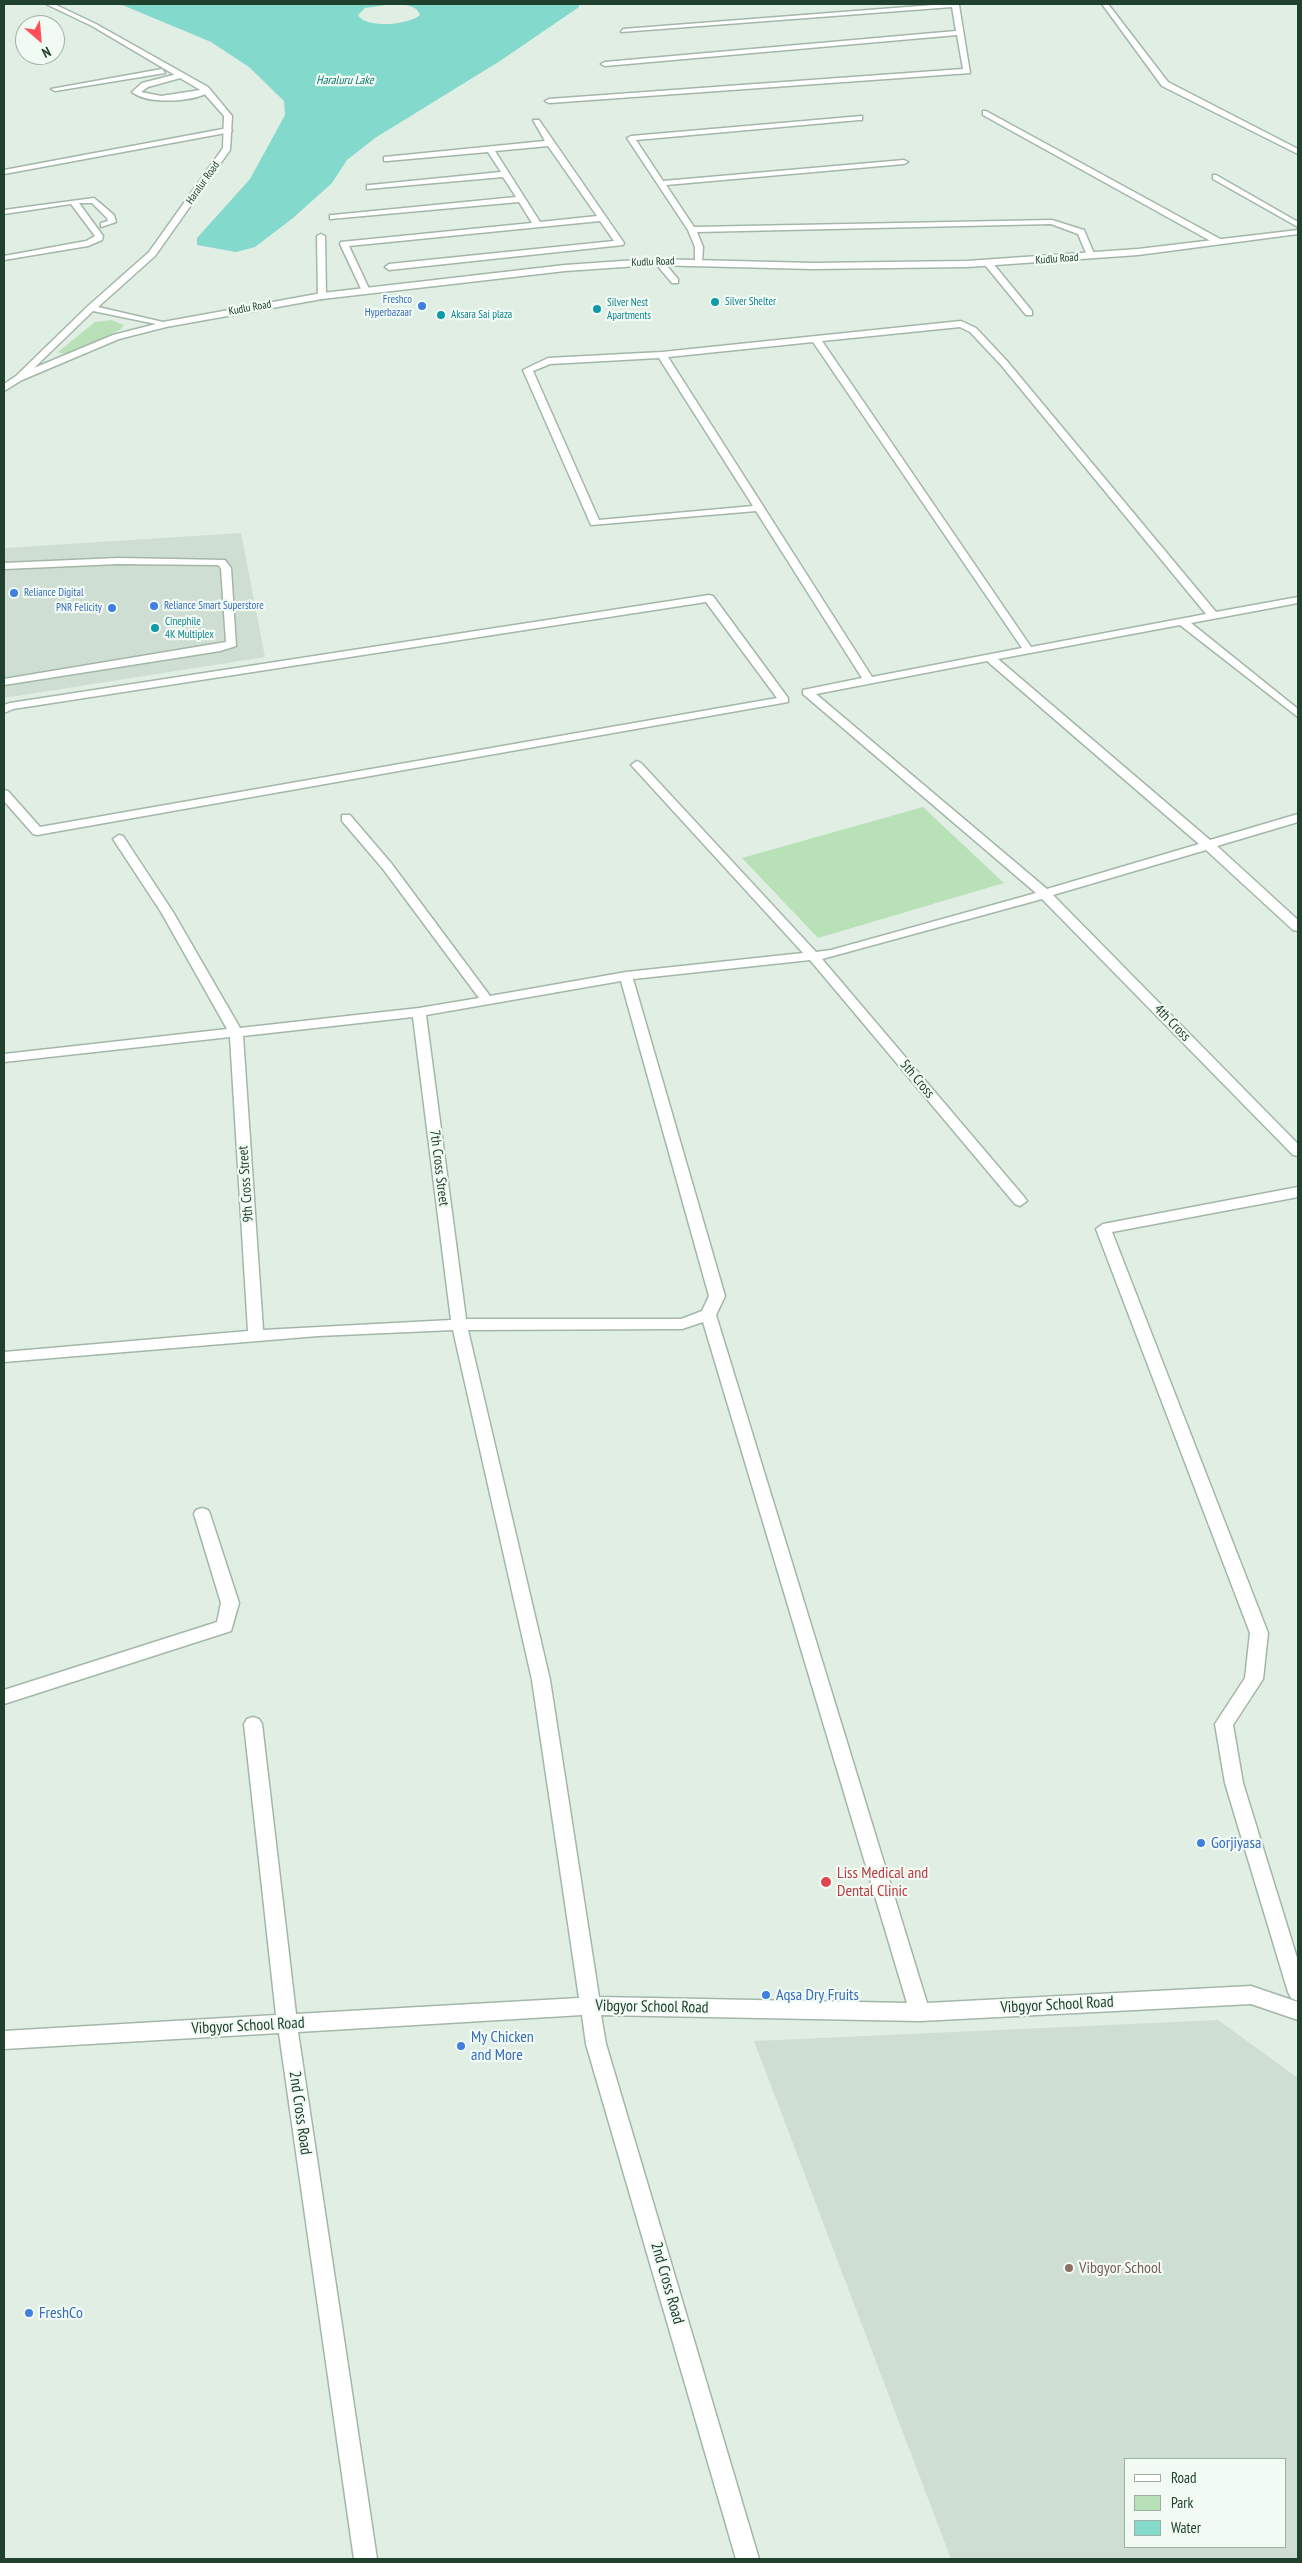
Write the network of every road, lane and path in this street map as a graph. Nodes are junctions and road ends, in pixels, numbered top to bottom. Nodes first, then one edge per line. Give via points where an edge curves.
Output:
1 (49, 4) edge
2 (1105, 4) edge
3 (956, 5) edge
4 (623, 31) dead end
5 (960, 33) junction
6 (605, 64) dead end
7 (171, 69) junction
8 (181, 75) junction
9 (55, 89) dead end
10 (207, 91) junction
11 (548, 101) dead end
12 (986, 113) dead end
13 (858, 118) dead end
14 (536, 122) dead end
15 (228, 130) junction
16 (551, 143) junction
17 (490, 149) junction
18 (1298, 152) edge
19 (387, 159) dead end
20 (904, 162) dead end
21 (4, 172) edge
22 (506, 174) junction
23 (1216, 177) dead end
24 (662, 183) junction
25 (370, 187) dead end
26 (521, 199) junction
27 (73, 201) junction
28 (4, 212) edge
29 (333, 218) dead end
30 (603, 218) junction
31 (104, 225) dead end
32 (538, 225) junction
33 (1298, 225) edge
34 (692, 230) junction
35 (1298, 232) edge
36 (321, 236) dead end
37 (1219, 242) junction
38 (1091, 256) junction
39 (4, 258) edge
40 (659, 262) junction
41 (698, 262) junction
42 (988, 263) junction
43 (389, 267) dead end
44 (675, 281) dead end
45 (366, 291) junction
46 (322, 296) junction
47 (91, 308) junction
48 (1029, 313) dead end
49 (166, 324) junction
50 (815, 338) junction
51 (662, 354) junction
52 (19, 378) junction
53 (4, 388) edge
54 (759, 508) junction
55 (4, 566) edge
56 (1298, 600) edge
57 (1213, 616) junction
58 (1183, 622) junction
59 (1029, 651) junction
60 (990, 658) junction
61 (869, 681) junction
62 (4, 682) edge
63 (4, 710) edge
64 (1298, 714) edge
65 (637, 765) dead end
66 (4, 794) edge
67 (346, 818) dead end
68 (1298, 818) edge
69 (118, 839) dead end
70 (1207, 844) junction
71 (1045, 894) junction
72 (1298, 927) edge
73 (814, 956) junction
74 (626, 976) junction
75 (487, 1000) junction
76 (419, 1012) junction
77 (236, 1033) junction
78 (4, 1058) edge
79 (1298, 1152) edge
80 (1298, 1192) edge
81 (1020, 1201) dead end
82 (708, 1315) junction
83 (459, 1325) junction
84 (256, 1335) junction
85 (4, 1357) edge
86 (202, 1514) dead end
87 (4, 1697) edge
88 (253, 1724) dead end
89 (1298, 1992) edge
90 (589, 2006) junction
91 (1298, 2011) edge
92 (920, 2012) junction
93 (287, 2023) junction
94 (4, 2040) edge
95 (365, 2559) edge
96 (748, 2559) edge

1 - 7 street, Haralur Road via 94,25
2 - 18 street via 1165,84
3 - 4 street
3 - 5 street
5 - 6 street
5 - 11 street via 967,71
7 - 8 street, Haralur Road
7 - 9 street
8 - 10 street, Haralur Road
8 - 10 street via 145,85 136,92 148,98 164,98
10 - 15 street, Haralur Road via 228,116
12 - 37 street
13 - 24 street via 631,138
14 - 16 street
15 - 21 street
15 - 47 street, Haralur Road via 227,148 152,254
16 - 17 street
16 - 30 street
17 - 19 street
17 - 22 street
20 - 24 street
22 - 25 street
22 - 26 street
23 - 33 street
24 - 34 street
26 - 29 street
26 - 32 street
27 - 28 street
27 - 31 street via 94,200 111,217 112,222
27 - 39 street via 99,238 88,244
30 - 32 street
30 - 43 street via 620,243
32 - 45 street via 344,244
34 - 38 street via 1052,222 1081,232
34 - 41 street via 699,247
35 - 37 street, Kudlu Road
36 - 46 street
37 - 38 street, Kudlu Road
38 - 42 street, Kudlu Road
40 - 41 street, Kudlu Road
40 - 44 street
40 - 45 street, Kudlu Road via 565,268
41 - 42 street, Kudlu Road via 842,266
42 - 48 street
45 - 46 street, Kudlu Road
46 - 49 street, Kudlu Road
47 - 49 street
47 - 52 street, Haralur Road
49 - 52 street, Kudlu Road via 116,337
50 - 51 street
50 - 57 street via 961,324 973,330 1004,363
50 - 59 street
51 - 54 street
51 - 54 street via 548,361 528,370 595,523
52 - 53 street, Haralur Road
54 - 61 street
55 - 62 street via 118,561 221,562 226,568 232,644
56 - 57 street
57 - 58 street
58 - 59 street
58 - 64 street
59 - 60 street
60 - 61 street
60 - 70 street
61 - 71 street, 4th Cross via 807,692
63 - 66 street via 10,706 709,598 784,700 37,831
65 - 73 street, 5th Cross
67 - 75 street via 387,866
68 - 70 street
69 - 77 street via 167,912
70 - 71 street
70 - 72 street
71 - 73 street via 832,954
71 - 79 street, 4th Cross
73 - 74 street
73 - 81 street, 5th Cross
74 - 75 street
74 - 82 street via 717,1296
75 - 76 street
76 - 77 street
76 - 83 street, 7th Cross Street
77 - 78 street
77 - 84 street, 9th Cross Street
80 - 89 street via 1103,1229 1259,1634 1254,1679 1224,1724 1234,1784
82 - 83 street via 682,1324
82 - 92 street
83 - 84 street
83 - 90 street, 7th Cross Street via 541,1680
84 - 85 street
86 - 87 street via 230,1603 225,1626
88 - 93 street, 2nd Cross Road
90 - 92 street, Vibgyor School Road
90 - 93 street, Vibgyor School Road
90 - 96 street, 2nd Cross Road via 599,2054
91 - 92 street, Vibgyor School Road via 1251,1995
93 - 94 street, Vibgyor School Road
93 - 95 street, 2nd Cross Road

